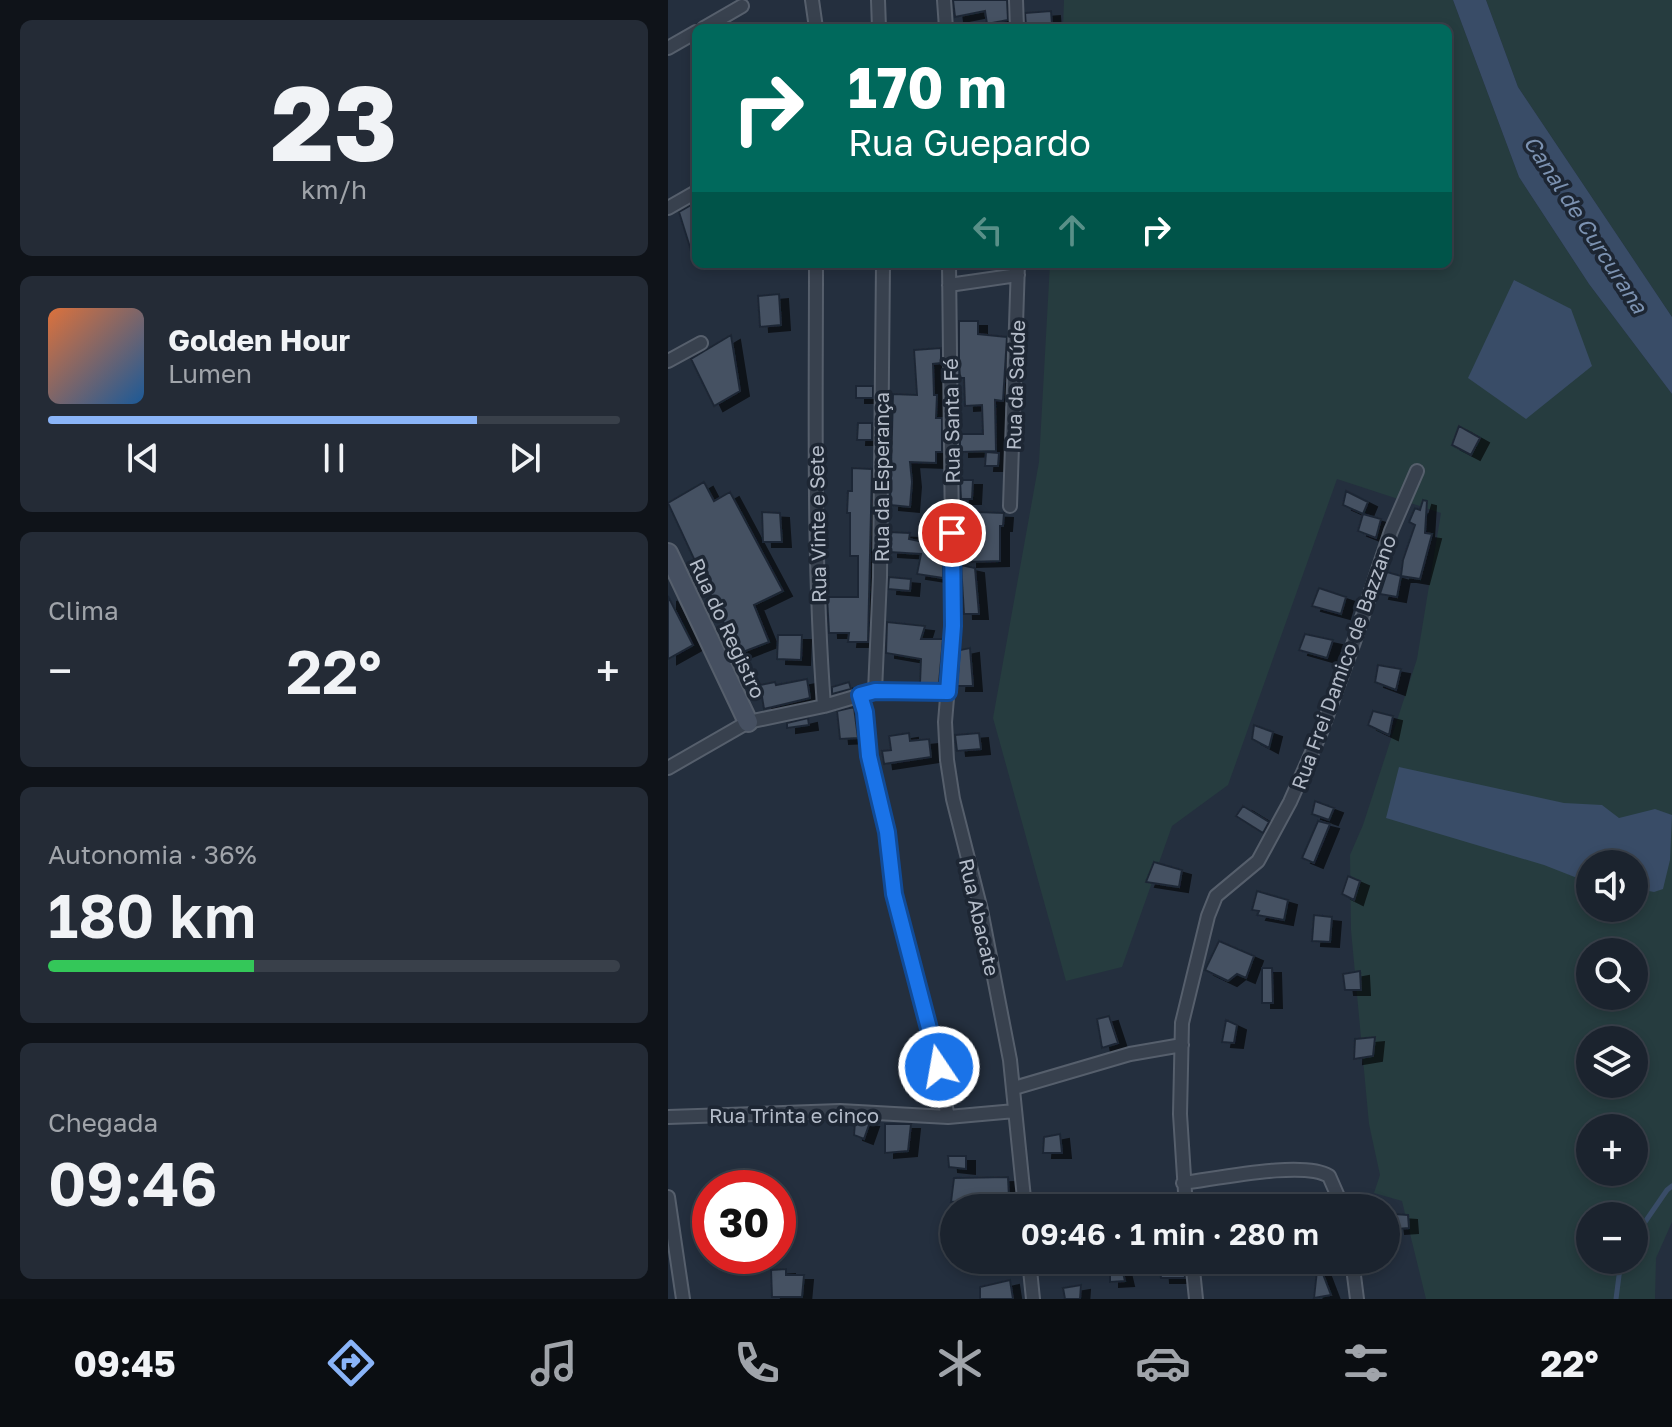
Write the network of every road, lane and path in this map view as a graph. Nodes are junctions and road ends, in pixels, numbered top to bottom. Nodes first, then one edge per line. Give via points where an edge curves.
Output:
1 (812, 0) edge
2 (878, 0) edge
3 (944, 0) edge
4 (1016, 0) edge
5 (742, 6) dead end
6 (711, 24) edge
7 (815, 24) edge
8 (879, 24) edge
9 (946, 24) edge
10 (1017, 24) edge
11 (692, 34) edge
12 (668, 48) edge
13 (692, 194) edge
14 (668, 208) edge
15 (816, 268) edge
16 (883, 268) edge
17 (949, 268) edge
18 (1018, 270) edge
19 (949, 285) junction
20 (701, 343) dead end
21 (668, 361) edge
22 (1417, 471) dead end
23 (1010, 506) dead end
24 (668, 553) edge
25 (953, 626) joint
26 (875, 691) junction
27 (948, 692) junction
28 (860, 695) junction
29 (824, 706) junction
30 (748, 722) junction
31 (668, 768) edge
32 (1182, 1045) junction
33 (1014, 1088) junction
34 (1015, 1111) junction
35 (668, 1117) edge
36 (948, 1117) junction
37 (1183, 1183) junction
38 (1024, 1194) edge
39 (1184, 1194) edge
40 (1337, 1194) edge
41 (668, 1197) edge
42 (1030, 1274) edge
43 (1193, 1274) edge
44 (1354, 1274) edge
45 (683, 1299) edge
46 (1033, 1299) edge
47 (1196, 1299) edge
48 (1357, 1299) edge

1 - 7 street
2 - 8 street
3 - 9 street
4 - 10 street
5 - 6 street
11 - 12 street
13 - 14 street
15 - 29 street, Rua Vinte e Sete via 816,488
16 - 26 street, Rua da Esperança
17 - 19 street, Rua Santa Fé
18 - 19 street
18 - 23 street, Rua da Saúde
19 - 25 street, Rua Santa Fé
20 - 21 street
22 - 32 street, Rua Frei Damico de Bazzano via 1290,802 1258,861 1211,904
24 - 30 street, Rua do Registro
25 - 27 street, Rua Abacate
26 - 27 street
26 - 28 street
27 - 33 street, Rua Abacate via 945,722 953,799 981,910
28 - 29 street
28 - 36 street via 894,894
29 - 30 street
30 - 31 street
32 - 33 street via 1130,1054
32 - 37 street, Rua Frei Damico de Bazzano
33 - 34 street, Rua Abacate
34 - 36 street, Rua Trinta e cinco
34 - 38 street, Rua Abacate
35 - 36 street, Rua Trinta e cinco via 840,1111
37 - 39 street, Rua Frei Damico de Bazzano
37 - 40 street via 1311,1170 1329,1176
41 - 45 street
42 - 46 street
43 - 47 street
44 - 48 street

